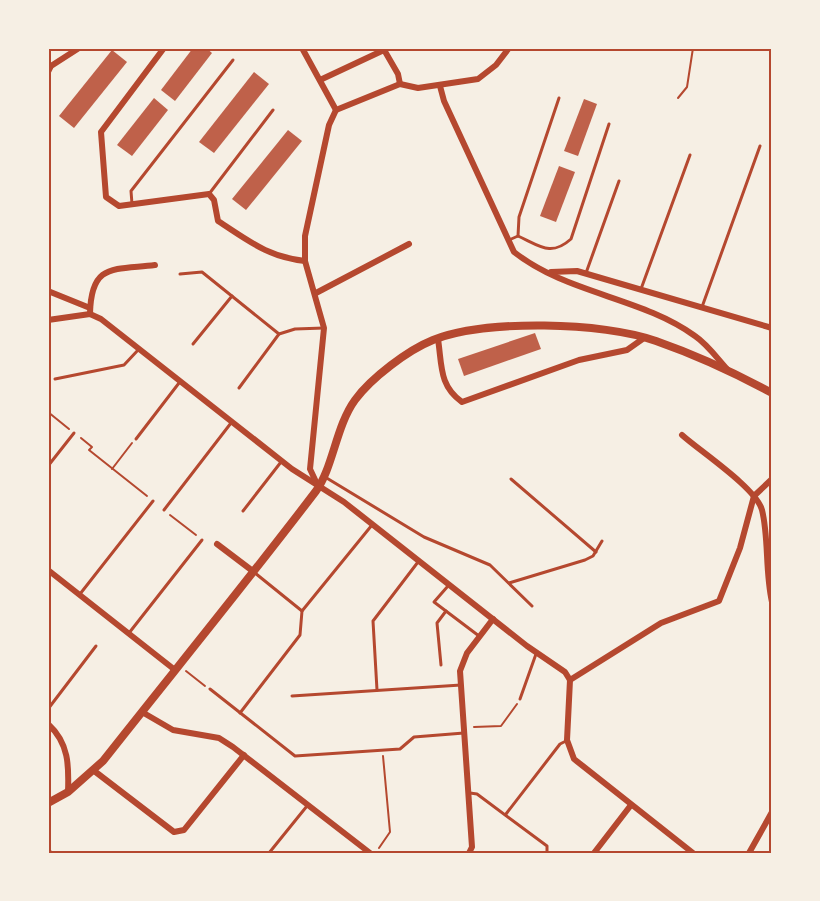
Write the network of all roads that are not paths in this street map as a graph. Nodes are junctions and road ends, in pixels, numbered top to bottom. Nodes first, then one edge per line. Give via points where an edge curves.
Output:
1 (79, 48) edge
2 (164, 48) edge
3 (302, 48) edge
4 (509, 48) edge
5 (383, 49) edge
6 (233, 60) dead end
7 (48, 72) edge
8 (320, 80) junction
9 (400, 84) junction
10 (440, 86) junction
11 (559, 98) dead end
12 (273, 110) dead end
13 (336, 110) junction
14 (609, 124) dead end
15 (760, 146) dead end
16 (690, 155) dead end
17 (619, 181) dead end
18 (208, 194) junction
19 (132, 205) junction
20 (519, 236) junction
21 (509, 240) junction
22 (409, 244) dead end
23 (305, 261) junction
24 (155, 266) dead end
25 (548, 272) junction
26 (180, 274) dead end
27 (585, 274) junction
28 (640, 290) junction
29 (48, 291) edge
30 (316, 293) junction
31 (232, 296) junction
32 (702, 307) junction
33 (90, 311) junction
34 (48, 320) edge
35 (324, 328) junction
36 (772, 328) edge
37 (279, 334) junction
38 (644, 338) junction
39 (438, 339) junction
40 (193, 344) dead end
41 (139, 349) junction
42 (727, 370) junction
43 (56, 379) dead end
44 (181, 381) junction
45 (239, 388) dead end
46 (772, 393) edge
47 (232, 422) junction
48 (74, 433) road end
49 (682, 435) dead end
50 (136, 439) road end
51 (282, 460) junction
52 (48, 466) edge
53 (323, 476) junction
54 (511, 479) dead end
55 (772, 479) edge
56 (319, 487) junction
57 (754, 496) junction
58 (153, 501) road end
59 (164, 510) road end
60 (243, 511) dead end
61 (372, 525) junction
62 (202, 540) road end
63 (602, 541) dead end
64 (217, 544) dead end
65 (596, 552) junction
66 (419, 561) junction
67 (48, 570) edge
68 (254, 572) junction
69 (509, 583) junction
70 (449, 585) junction
71 (80, 595) junction
72 (772, 602) edge
73 (532, 606) dead end
74 (302, 611) junction
75 (446, 611) junction
76 (493, 619) junction
77 (129, 634) junction
78 (479, 637) junction
79 (96, 646) dead end
80 (537, 653) junction
81 (441, 665) dead end
82 (177, 668) junction
83 (570, 680) junction
84 (460, 685) junction
85 (210, 689) road end
86 (377, 690) junction
87 (292, 696) dead end
88 (520, 699) road end
89 (48, 709) edge
90 (142, 712) junction
91 (240, 713) junction
92 (48, 724) edge
93 (464, 730) junction
94 (567, 740) junction
95 (244, 755) junction
96 (93, 770) junction
97 (68, 792) junction
98 (468, 793) junction
99 (48, 803) edge
100 (308, 805) junction
101 (631, 805) junction
102 (772, 812) edge
103 (506, 814) junction
104 (689, 852) edge
105 (269, 853) edge
106 (370, 853) edge
107 (469, 853) edge
108 (547, 853) edge
109 (594, 853) edge
110 (749, 853) edge

1 - 7 street
2 - 19 street via 100,137 106,197 119,206
3 - 8 street
4 - 10 street via 478,79
5 - 8 street
5 - 9 street
6 - 19 lane via 131,191
8 - 13 street
9 - 10 street via 418,88
9 - 13 street
10 - 21 street
11 - 20 lane via 519,217
12 - 18 lane
13 - 23 street via 329,125 305,236
14 - 20 lane via 571,239 561,248 550,250
15 - 32 lane
16 - 28 lane
17 - 27 lane
18 - 19 street
18 - 23 street via 214,200 218,221 265,252
20 - 21 lane
21 - 25 street via 514,252
22 - 30 street
23 - 30 street
24 - 33 street via 108,271 94,282
25 - 27 street
25 - 42 street via 686,330 706,345
26 - 31 lane via 202,272
27 - 28 street
28 - 32 street
29 - 33 street
30 - 35 street
31 - 37 lane
31 - 40 lane
32 - 36 street
33 - 34 street
33 - 41 street
35 - 37 lane
35 - 56 street via 310,469
37 - 45 lane
38 - 39 street via 588,327 476,328
38 - 39 street via 627,350 579,360 462,402 449,393
38 - 42 street
39 - 53 street via 389,367 355,400
41 - 43 lane via 124,365
41 - 44 street
42 - 46 street
44 - 47 street
44 - 50 lane
47 - 51 street
47 - 59 lane
48 - 52 lane
49 - 57 street
51 - 56 street
51 - 60 lane
53 - 56 street
53 - 69 lane via 424,537 490,564
54 - 65 lane
55 - 57 street
56 - 61 street
56 - 68 street
57 - 72 street via 762,509
57 - 83 street via 740,548 719,601 661,623
58 - 71 lane
61 - 66 street
61 - 74 lane
62 - 77 lane
63 - 65 lane
64 - 68 street
65 - 69 lane via 585,560
66 - 70 street
66 - 86 lane via 373,621
67 - 71 street
68 - 74 lane
68 - 82 street
69 - 73 lane
70 - 75 lane via 434,602
70 - 76 street
71 - 77 street
74 - 91 lane via 300,635
75 - 78 lane
75 - 81 lane via 437,622
76 - 78 street
76 - 80 street
77 - 82 street
78 - 84 street via 461,662
79 - 89 lane
80 - 83 street via 565,672
80 - 88 lane
82 - 90 street
83 - 94 street
84 - 86 lane
84 - 93 street
85 - 91 lane
86 - 87 lane
90 - 95 street via 173,730 219,738
90 - 96 street
91 - 93 lane via 295,756 400,749 414,737
92 - 97 street via 62,740 67,754
93 - 98 street
94 - 101 street via 574,759
94 - 103 lane
95 - 96 street via 184,830 174,832
95 - 100 street
96 - 97 street
97 - 99 street
98 - 103 lane via 477,794
98 - 107 street via 472,847
100 - 105 lane
100 - 106 street
101 - 104 street
101 - 109 street
102 - 110 street
103 - 108 lane via 547,846

